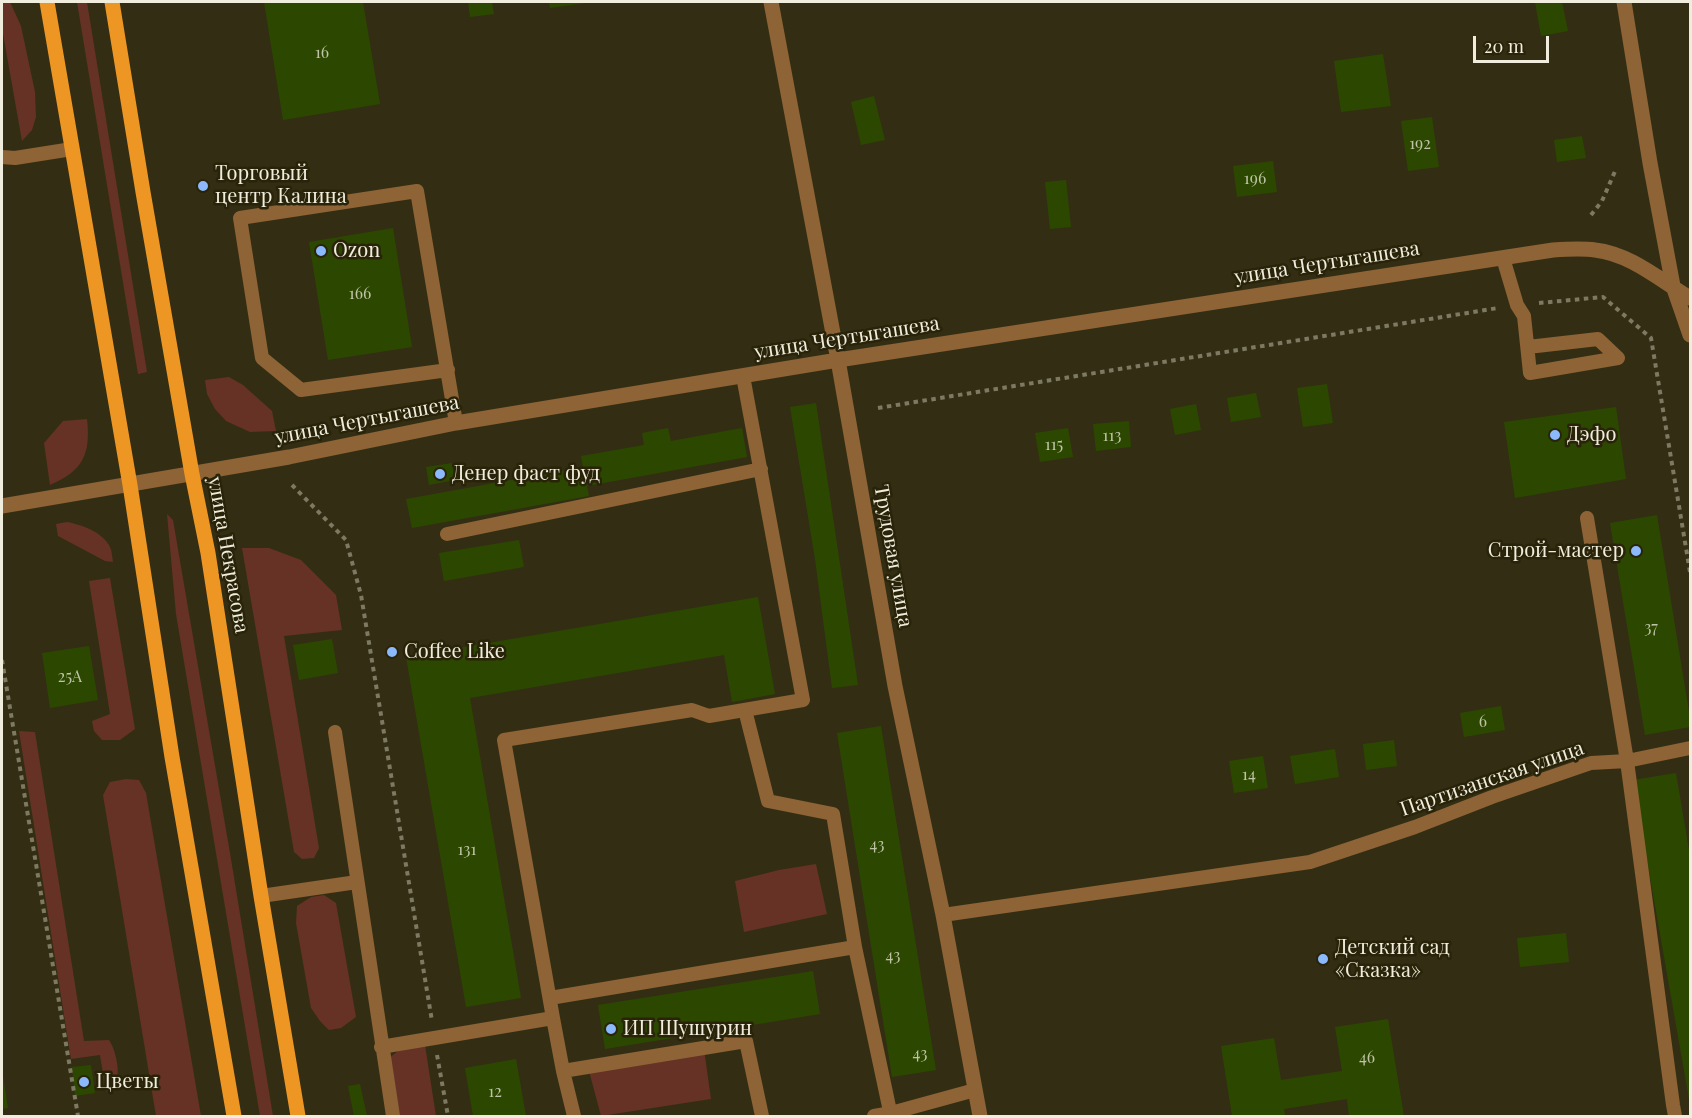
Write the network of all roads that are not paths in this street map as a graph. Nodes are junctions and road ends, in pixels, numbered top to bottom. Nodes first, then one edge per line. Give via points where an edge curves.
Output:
1 (47, 2) edge
2 (112, 2) edge
3 (771, 2) edge
4 (1624, 2) edge
5 (72, 149) junction
6 (2, 157) edge
7 (1503, 258) junction
8 (1673, 286) junction
9 (1690, 298) edge
10 (1690, 335) edge
11 (1528, 347) junction
12 (838, 360) junction
13 (448, 370) junction
14 (743, 376) junction
15 (456, 423) junction
16 (761, 469) junction
17 (192, 474) junction
18 (130, 485) junction
19 (2, 506) edge
20 (1587, 518) dead end
21 (447, 534) dead end
22 (745, 710) junction
23 (335, 732) dead end
24 (1690, 748) edge
25 (1627, 761) junction
26 (357, 882) junction
27 (261, 896) junction
28 (943, 915) junction
29 (855, 947) junction
30 (550, 998) junction
31 (553, 1018) junction
32 (381, 1047) junction
33 (563, 1071) junction
34 (975, 1090) junction
35 (891, 1115) edge
36 (234, 1116) edge
37 (298, 1116) edge
38 (393, 1116) edge
39 (574, 1116) edge
40 (762, 1116) edge
41 (874, 1116) edge
42 (980, 1116) edge
43 (1676, 1116) edge

1 - 5 main road
2 - 17 main road, улица Некрасова
3 - 12 street, Трудовая улица
4 - 8 street
5 - 6 lane
5 - 18 main road
7 - 8 street, улица Чертыгашева via 1553,250 1596,250 1640,266
7 - 11 lane via 1516,305 1524,316
7 - 12 street, улица Чертыгашева
8 - 9 street, улица Чертыгашева
8 - 10 street
11 - 11 lane via 1530,373 1618,358 1598,339
12 - 14 street, улица Чертыгашева
12 - 28 street, Трудовая улица via 895,686
13 - 13 lane via 417,191 240,218 262,358 301,390
13 - 15 lane
14 - 15 street, улица Чертыгашева
14 - 16 lane
15 - 17 street, улица Чертыгашева
16 - 21 lane
16 - 22 lane via 803,700
17 - 18 street, улица Чертыгашева
17 - 27 main road, улица Некрасова
18 - 19 street, улица Чертыгашева
18 - 36 main road
20 - 25 lane
22 - 29 lane via 768,801 833,814
22 - 30 lane via 708,716 692,710 504,740
23 - 26 lane
24 - 25 lane, Партизанская улица
25 - 28 lane, Партизанская улица via 1591,763 1310,862
25 - 43 lane
26 - 27 lane
26 - 32 lane
27 - 37 main road, улица Некрасова
28 - 34 street, Трудовая улица
29 - 30 lane
29 - 35 lane
30 - 31 lane
31 - 32 lane
31 - 33 lane
32 - 38 lane
33 - 39 lane
33 - 40 lane via 746,1041
34 - 35 lane
34 - 42 street, Трудовая улица
35 - 41 lane

